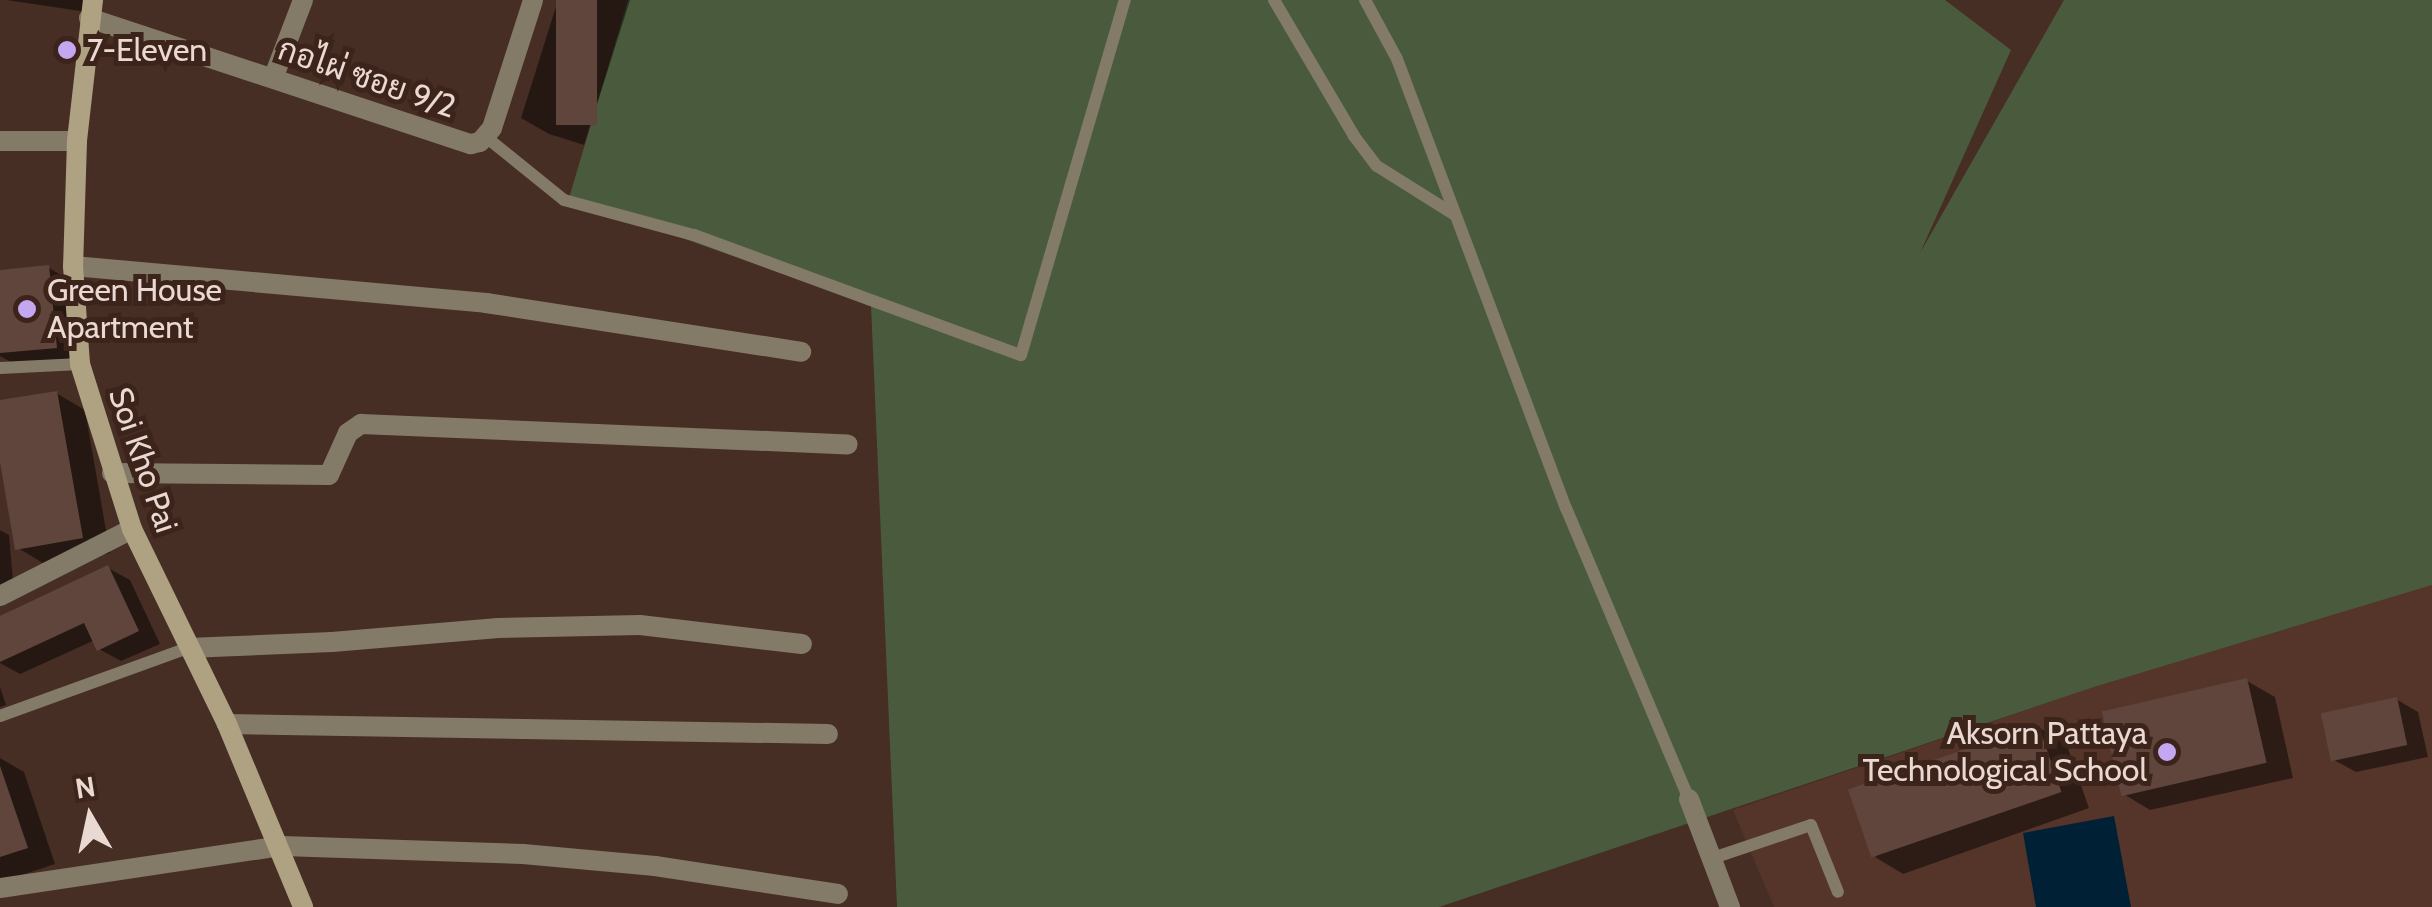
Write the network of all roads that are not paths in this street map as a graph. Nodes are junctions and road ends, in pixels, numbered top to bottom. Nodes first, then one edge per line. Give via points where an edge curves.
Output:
1 (303, 0) edge
2 (1125, 0) edge
3 (1274, 0) edge
4 (1365, 0) edge
5 (530, 1) edge
6 (91, 9) edge
7 (274, 76) junction
8 (486, 137) junction
9 (0, 140) edge
10 (77, 141) junction
11 (1452, 212) junction
12 (73, 266) junction
13 (801, 352) dead end
14 (80, 364) junction
15 (0, 368) edge
16 (848, 444) dead end
17 (112, 473) junction
18 (132, 529) junction
19 (0, 596) edge
20 (802, 644) dead end
21 (188, 648) junction
22 (0, 716) edge
23 (227, 724) junction
24 (828, 734) dead end
25 (1689, 799) joint
26 (282, 846) junction
27 (1713, 858) junction
28 (0, 888) edge
29 (1838, 892) dead end
30 (838, 894) dead end
31 (303, 907) edge
32 (1730, 907) edge

1 - 7 street
2 - 8 lane via 1021,355 694,235 564,200
3 - 11 lane via 1377,166
4 - 11 lane via 1397,59
5 - 8 street, กอไผ่ ซอย 9/2
6 - 7 street, กอไผ่ ซอย 9/2
6 - 10 street, Soi Kho Pai
7 - 8 street, กอไผ่ ซอย 9/2 via 461,142
9 - 10 street
10 - 12 street, Soi Kho Pai
11 - 25 lane via 1566,508
12 - 13 street via 486,303
12 - 14 street, Soi Kho Pai
14 - 15 lane
14 - 17 street, Soi Kho Pai
16 - 17 street via 361,424 348,434 329,475
17 - 18 street, Soi Kho Pai
18 - 19 street
18 - 21 street, Soi Kho Pai
20 - 21 street via 640,625
21 - 22 lane
21 - 23 street, Soi Kho Pai
23 - 24 street
23 - 26 street, Soi Kho Pai
25 - 27 street
26 - 28 street
26 - 30 street via 542,856
26 - 31 street, Soi Kho Pai
27 - 29 lane via 1811,825
27 - 32 street

